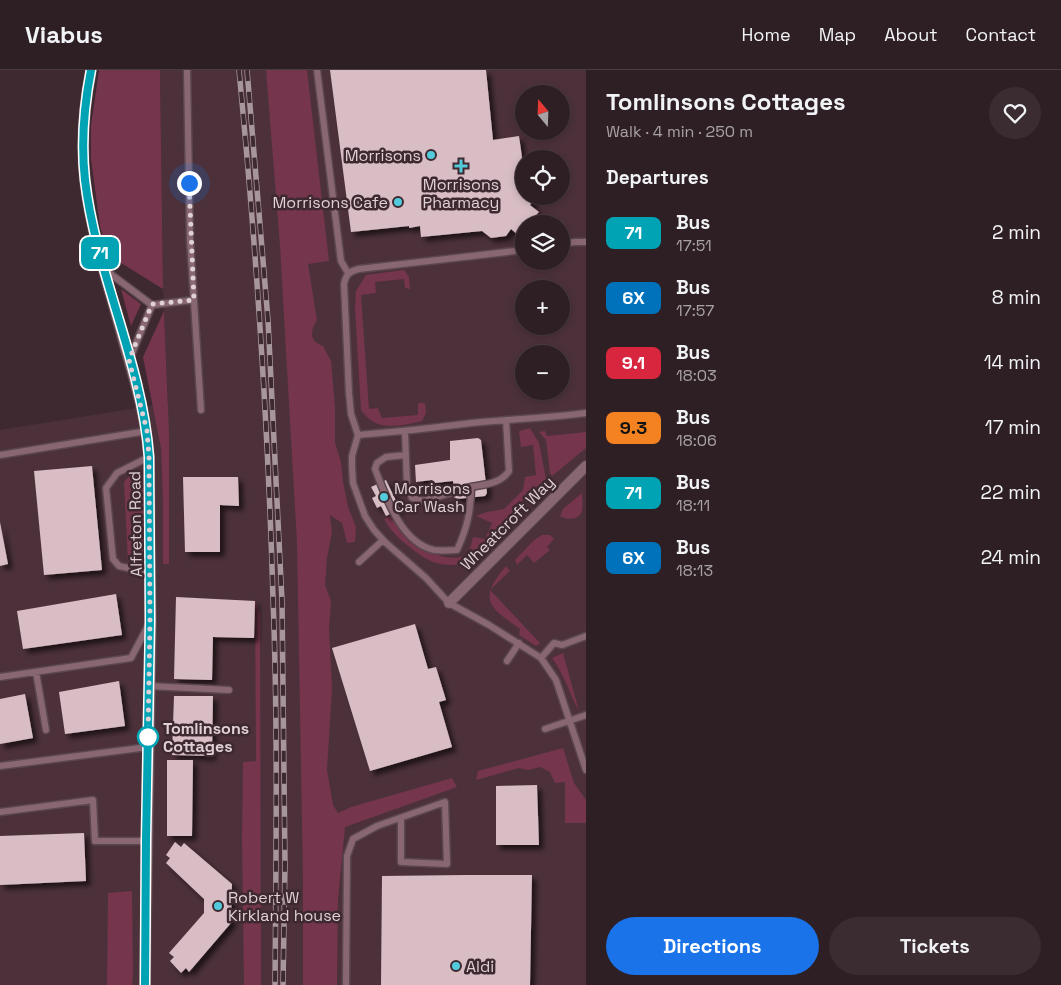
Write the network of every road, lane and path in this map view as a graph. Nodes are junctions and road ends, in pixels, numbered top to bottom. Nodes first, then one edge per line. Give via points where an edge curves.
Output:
1 (91, 70) edge
2 (187, 70) edge
3 (317, 70) edge
4 (586, 242) edge
5 (570, 243) edge
6 (515, 251) edge
7 (103, 268) junction
8 (348, 273) junction
9 (194, 300) junction
10 (152, 304) junction
11 (129, 360) junction
12 (201, 410) dead end
13 (586, 413) edge
14 (506, 420) junction
15 (147, 431) junction
16 (405, 432) junction
17 (358, 436) junction
18 (0, 455) edge
19 (406, 455) junction
20 (149, 457) junction
21 (586, 466) edge
22 (472, 487) junction
23 (382, 540) junction
24 (359, 562) dead end
25 (150, 573) junction
26 (449, 603) junction
27 (150, 621) junction
28 (586, 636) edge
29 (519, 643) junction
30 (541, 658) junction
31 (507, 662) dead end
32 (36, 672) junction
33 (0, 677) edge
34 (149, 686) junction
35 (229, 690) dead end
36 (586, 715) edge
37 (569, 720) junction
38 (545, 729) dead end
39 (46, 730) dead end
40 (148, 747) junction
41 (0, 766) edge
42 (586, 770) edge
43 (0, 812) edge
44 (401, 818) junction
45 (146, 840) junction
46 (145, 985) edge
47 (346, 985) edge

1 - 7 street, Alfreton Road via 84,120 85,179
2 - 9 lane
3 - 8 lane via 341,261
4 - 5 lane
6 - 8 lane via 359,269
7 - 10 lane
7 - 11 street, Alfreton Road
8 - 17 lane via 344,284 349,393
9 - 10 lane
9 - 12 lane
10 - 11 lane
11 - 15 street, Alfreton Road
13 - 14 lane
14 - 16 lane
14 - 22 lane via 509,471 497,482
15 - 18 lane
15 - 20 street, Alfreton Road
16 - 17 lane
16 - 19 lane
17 - 23 lane via 352,456 353,483 365,516
19 - 22 lane via 407,485 412,498 423,501
19 - 22 lane via 386,458 377,463 375,470 403,529 410,538 433,550 457,550 466,530
20 - 25 street, Alfreton Road
20 - 25 lane via 117,473 106,488 113,559 119,566
21 - 26 street, Wheatcroft Way
23 - 24 lane
23 - 26 lane
25 - 27 street, Alfreton Road
26 - 29 lane
27 - 32 lane via 131,658
27 - 34 street, Alfreton Road
28 - 30 lane via 562,645 554,643
29 - 30 lane
29 - 31 lane
30 - 37 lane via 556,680
32 - 33 lane
32 - 39 lane
34 - 35 lane
34 - 40 street, Alfreton Road
36 - 37 lane
37 - 38 lane
37 - 42 lane
40 - 41 lane
40 - 45 street, Alfreton Road
43 - 45 lane via 94,800 95,841
44 - 44 lane via 401,862 447,864 445,802
44 - 47 lane via 353,839 347,856
45 - 46 street, Alfreton Road

